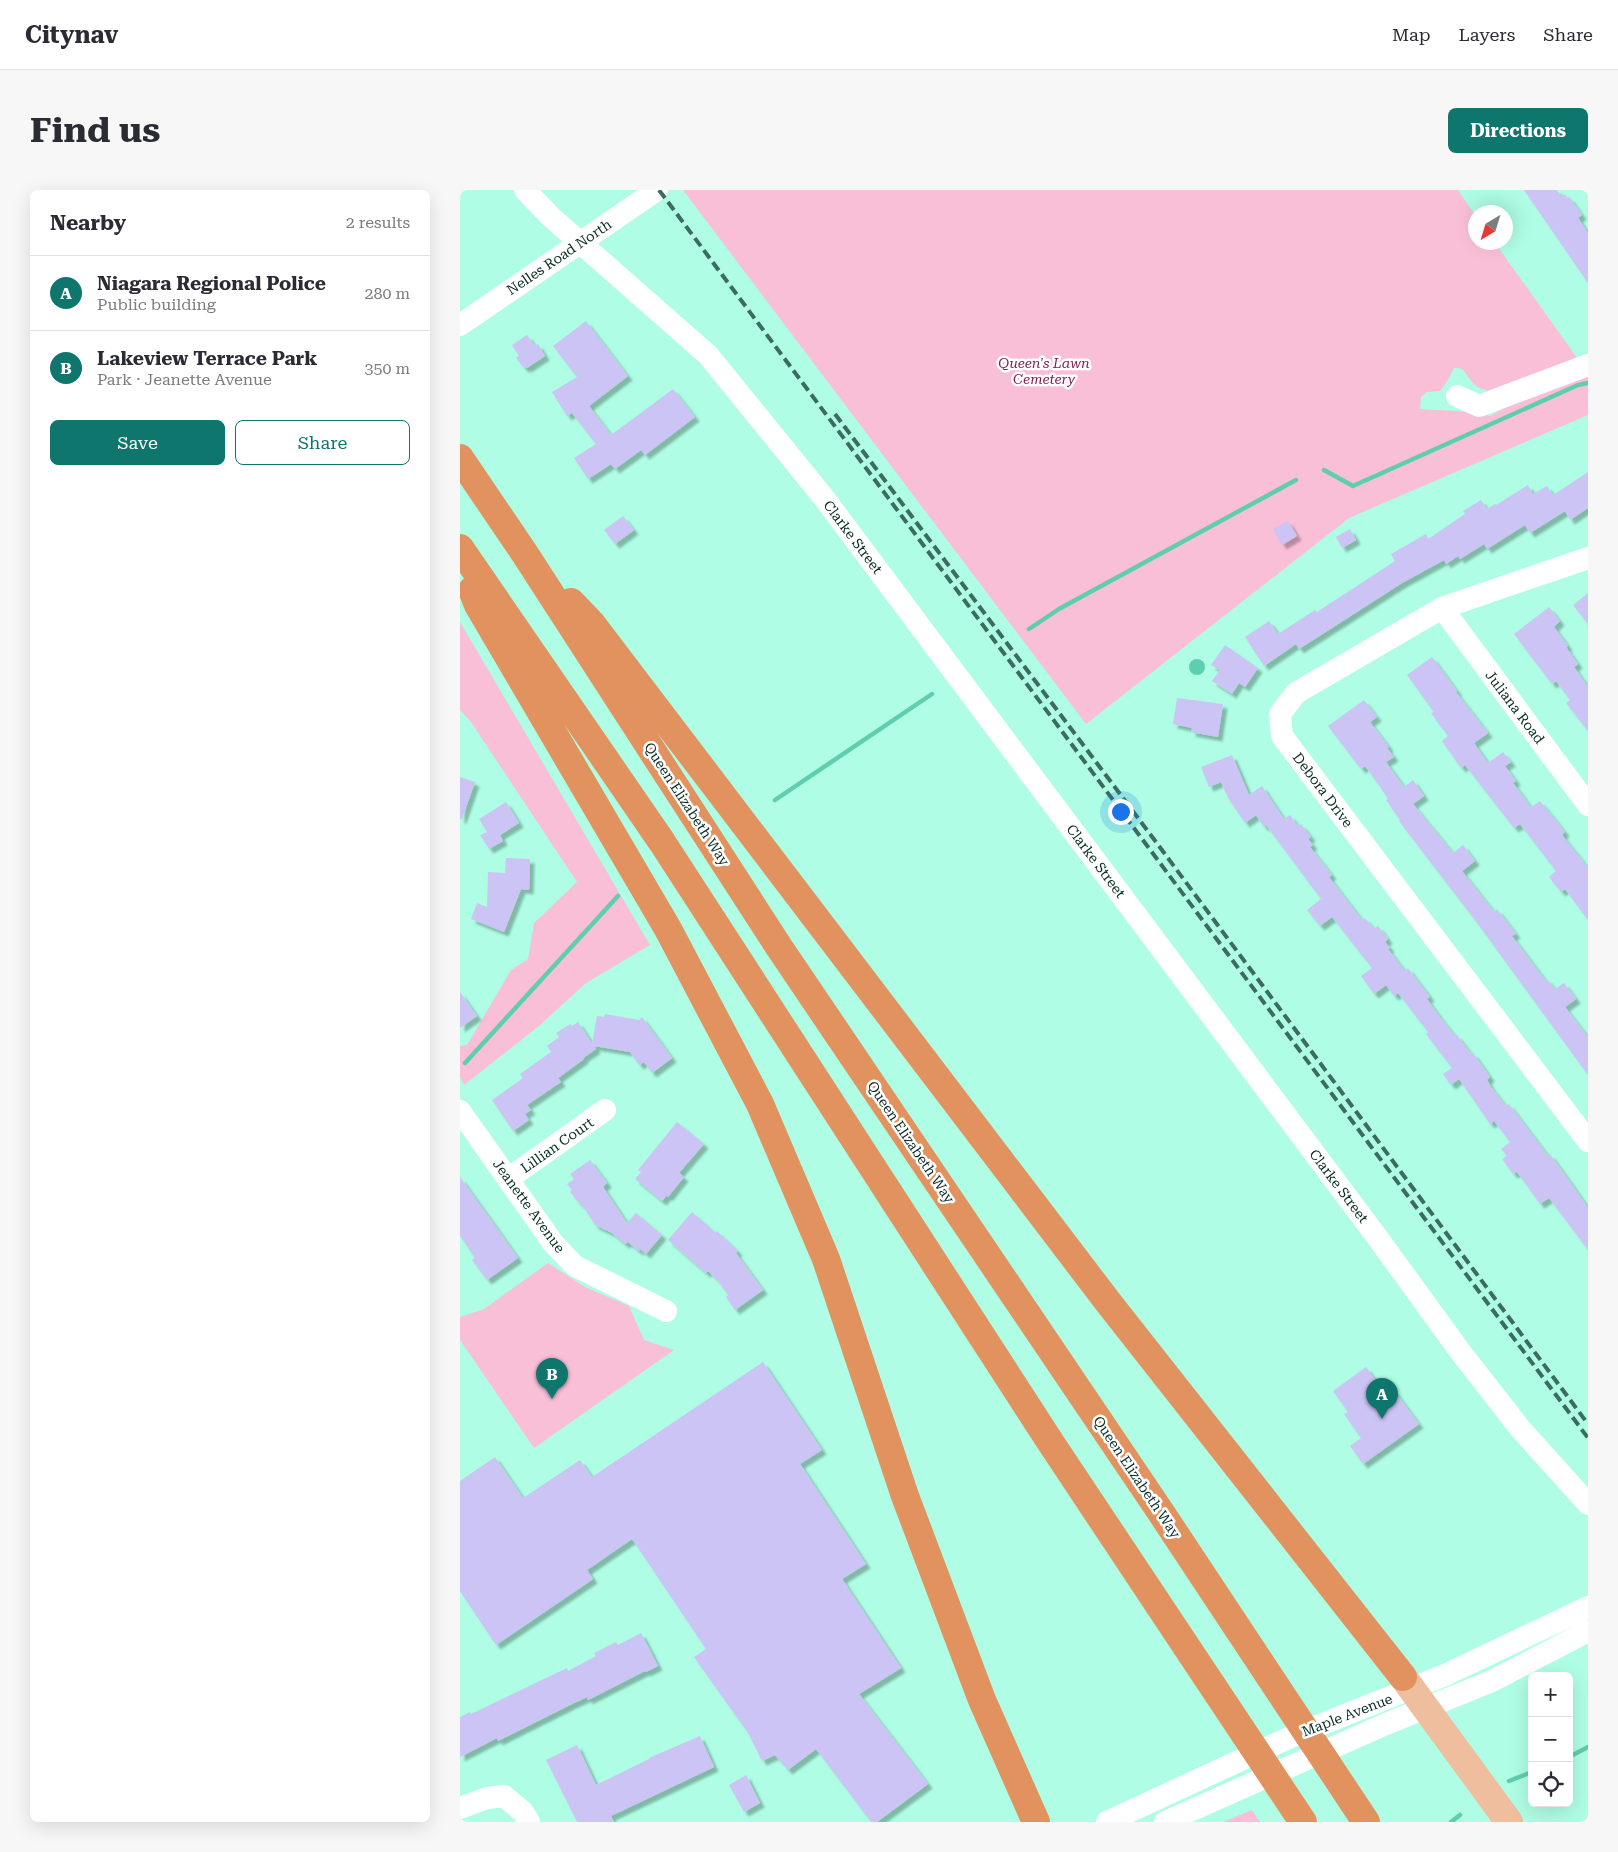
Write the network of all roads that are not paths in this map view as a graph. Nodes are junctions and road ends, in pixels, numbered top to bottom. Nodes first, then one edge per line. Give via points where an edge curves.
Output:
1 (526, 190) edge
2 (657, 190) edge
3 (579, 242) junction
4 (460, 325) edge
5 (1588, 365) edge
6 (1457, 396) dead end
7 (460, 458) edge
8 (460, 548) edge
9 (525, 554) junction
10 (1588, 558) edge
11 (1442, 608) junction
12 (1588, 805) edge
13 (605, 1110) dead end
14 (460, 1112) edge
15 (1588, 1141) edge
16 (508, 1179) junction
17 (666, 1311) dead end
18 (1588, 1504) edge
19 (1588, 1607) edge
20 (1588, 1631) edge
21 (1414, 1691) junction
22 (460, 1808) edge
23 (1169, 1820) edge
24 (529, 1822) edge
25 (1036, 1822) edge
26 (1107, 1822) edge
27 (1303, 1822) edge
28 (1366, 1822) edge
29 (1509, 1822) edge

1 - 3 street, Clarke Street
2 - 3 street, Nelles Road North
3 - 4 street, Nelles Road North
3 - 18 street, Clarke Street via 708,355 824,498 1459,1350 1518,1426
5 - 6 street via 1479,406
7 - 9 highway, Queen Elizabeth Way
8 - 25 highway via 478,605 668,929 760,1104 826,1258 905,1496 982,1700
8 - 27 highway via 662,842 1050,1443
9 - 21 highway via 592,624 1108,1302
9 - 28 highway, Queen Elizabeth Way via 779,947
10 - 11 street, Debora Drive
11 - 12 street, Juliana Road
11 - 15 street, Debora Drive via 1296,693 1280,714 1282,736
13 - 16 street, Lillian Court
14 - 16 street, Jeanette Avenue
16 - 17 street, Jeanette Avenue via 553,1243 575,1266
19 - 21 street, Maple Avenue
20 - 21 street, Maple Avenue via 1492,1681
21 - 23 street, Maple Avenue via 1386,1724
21 - 26 street, Maple Avenue via 1296,1735
21 - 29 main road
22 - 24 street via 487,1798 504,1796 524,1812

